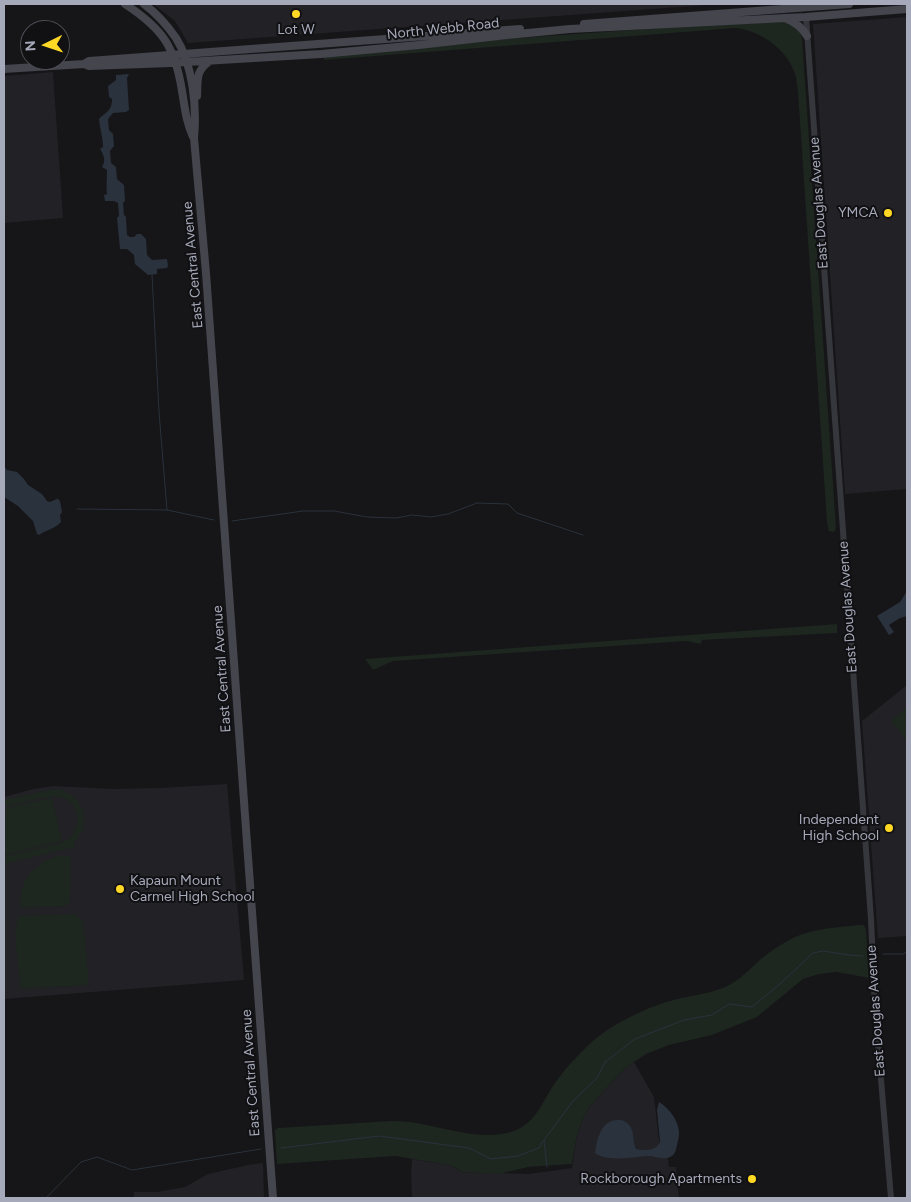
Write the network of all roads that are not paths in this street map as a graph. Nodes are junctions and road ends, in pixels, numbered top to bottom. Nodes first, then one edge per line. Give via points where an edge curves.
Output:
1 (125, 4) edge
2 (144, 4) edge
3 (849, 4) edge
4 (820, 6) junction
5 (796, 8) junction
6 (907, 9) edge
7 (806, 16) junction
8 (783, 18) junction
9 (808, 36) junction
10 (394, 37) junction
11 (395, 47) junction
12 (183, 53) junction
13 (173, 54) junction
14 (210, 61) junction
15 (186, 62) junction
16 (176, 63) junction
17 (84, 64) junction
18 (4, 69) edge
19 (194, 105) junction
20 (194, 138) junction
21 (273, 1198) edge
22 (891, 1198) edge

1 - 13 main road, East Central Avenue via 151,23
2 - 12 main road, East Central Avenue via 164,22
3 - 4 main road, North Webb Road
4 - 5 main road, North Webb Road
4 - 7 main road
5 - 7 main road
5 - 10 main road, North Webb Road
6 - 7 main road, North Webb Road
7 - 8 main road, North Webb Road
7 - 9 street, East Douglas Avenue
8 - 9 main road via 796,23
8 - 11 main road, North Webb Road via 570,29
9 - 22 street, East Douglas Avenue
10 - 11 street
10 - 12 main road, North Webb Road
11 - 14 main road, North Webb Road
12 - 13 main road, North Webb Road
12 - 15 main road, East Central Avenue
13 - 16 main road, East Central Avenue
13 - 17 main road, North Webb Road
14 - 15 main road, North Webb Road
14 - 19 main road via 200,68
15 - 16 main road, North Webb Road
15 - 19 main road, East Central Avenue
16 - 17 main road, North Webb Road
16 - 20 main road, East Central Avenue via 187,124
17 - 18 main road, North Webb Road
19 - 20 main road, East Central Avenue
20 - 21 main road, East Central Avenue

